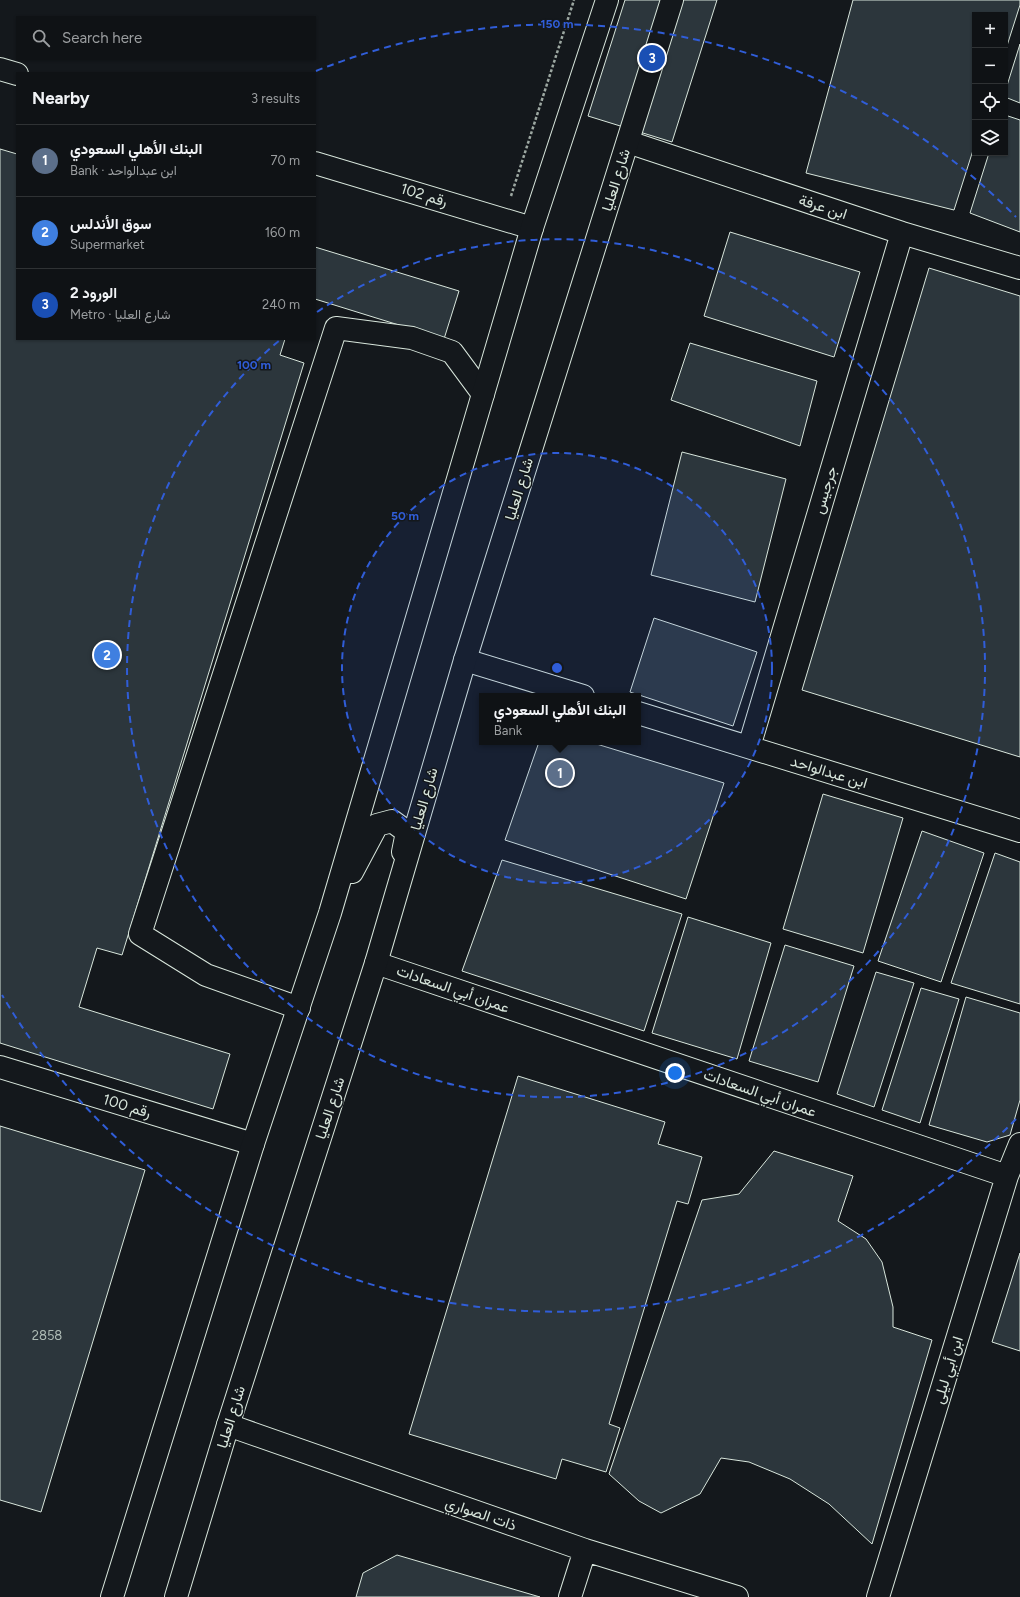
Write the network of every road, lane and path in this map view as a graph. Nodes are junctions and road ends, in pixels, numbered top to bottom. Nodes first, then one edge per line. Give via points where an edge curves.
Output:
1 (574, 0) edge
2 (607, 0) edge
3 (672, 0) edge
4 (0, 69) edge
5 (16, 74) edge
6 (628, 142) junction
7 (316, 163) edge
8 (503, 218) junction
9 (532, 228) junction
10 (902, 233) junction
11 (1020, 268) edge
12 (483, 394) junction
13 (465, 660) junction
14 (573, 693) edge
15 (641, 714) edge
16 (749, 747) junction
17 (1020, 831) edge
18 (393, 906) junction
19 (330, 913) junction
20 (376, 963) junction
21 (298, 1008) junction
22 (0, 1067) edge
23 (253, 1144) junction
24 (1020, 1144) edge
25 (1007, 1176) junction
26 (228, 1425) junction
27 (585, 1550) junction
28 (112, 1597) edge
29 (176, 1597) edge
30 (570, 1597) edge
31 (736, 1597) edge
32 (878, 1597) edge

1 - 8 path
2 - 9 street
3 - 6 street, شارع العليا
4 - 5 street
6 - 10 street, ابن عرفة
6 - 13 street, شارع العليا
7 - 8 street, رقم 102
8 - 9 street, رقم 102
9 - 12 street
10 - 11 street, ابن عرفة
10 - 16 street, جرجيس
12 - 19 street
12 - 21 street via 452,352 412,338 336,328 140,934 206,975
13 - 14 street
13 - 18 street, شارع العليا
15 - 16 street, ابن عبدالواحد
16 - 17 street, ابن عبدالواحد
18 - 19 street via 407,832 392,821 377,825
18 - 20 street, شارع العليا
19 - 21 street
20 - 25 street, عمران أبي السعادات
20 - 26 street, شارع العليا
21 - 23 street
22 - 23 street, رقم 100
23 - 28 street
24 - 25 street, ابن أبي ليلى
25 - 32 street, ابن أبي ليلى
26 - 27 street, ذات الصواري
26 - 29 street, شارع العليا
27 - 30 street
27 - 31 street, ذات الصواري

